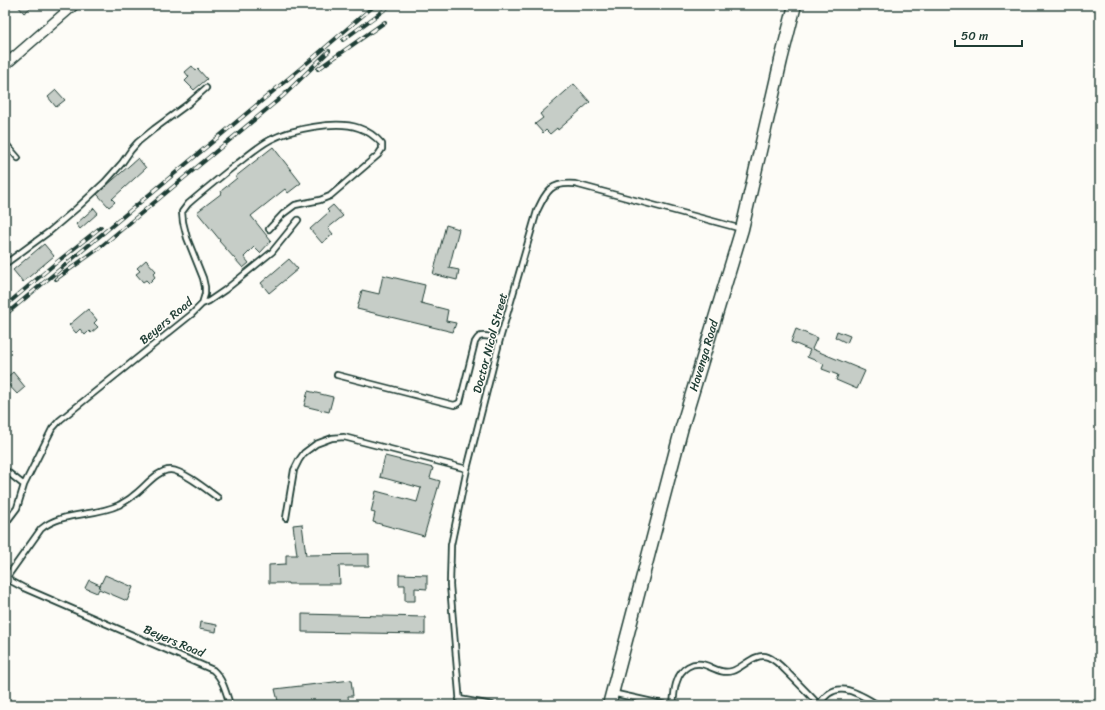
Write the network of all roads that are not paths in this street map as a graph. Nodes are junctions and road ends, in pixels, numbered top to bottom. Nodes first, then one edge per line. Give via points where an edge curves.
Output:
1 (74, 5) edge
2 (795, 5) edge
3 (5, 65) edge
4 (206, 88) dead end
5 (5, 143) edge
6 (18, 158) dead end
7 (298, 220) dead end
8 (269, 229) dead end
9 (742, 230) junction
10 (5, 264) edge
11 (202, 304) junction
12 (500, 339) junction
13 (337, 375) dead end
14 (468, 469) junction
15 (5, 470) edge
16 (24, 485) junction
17 (218, 498) dead end
18 (286, 518) dead end
19 (5, 524) edge
20 (6, 575) edge
21 (459, 699) junction
22 (611, 699) edge
23 (642, 703) edge
24 (230, 705) edge
25 (460, 705) edge
26 (492, 705) edge
27 (666, 705) edge
28 (673, 705) edge
29 (819, 705) edge
30 (878, 705) edge

1 - 3 street
2 - 9 street, Havenga Road
4 - 10 lane via 138,142 105,182 77,208
5 - 6 lane
7 - 11 lane via 272,252 209,302
8 - 11 lane, Beyers Road via 295,205 326,199 334,194 378,155 382,149 379,140 365,130 346,126 306,129 286,134 257,148 188,204 182,212 183,222 203,278 205,294
9 - 12 lane, Doctor Nicol Street via 575,184 557,185 543,198 537,211
9 - 22 street, Havenga Road via 682,427
11 - 16 lane, Beyers Road via 60,420 52,429
12 - 13 lane via 484,336 477,339 460,402 454,405
12 - 14 lane, Doctor Nicol Street
14 - 18 lane via 344,438 332,438 316,444 298,460
14 - 21 lane, Doctor Nicol Street via 451,545 450,567
15 - 16 lane
16 - 19 lane, Beyers Road via 17,508
17 - 20 lane via 185,475 172,470 163,471 118,505 46,525
20 - 24 lane, Beyers Road via 24,588 213,670 224,685
21 - 25 lane, Doctor Nicol Street
21 - 26 lane
22 - 23 lane
23 - 27 lane
28 - 29 lane via 677,679 689,666 699,664 727,672 762,656 767,656 779,664
29 - 30 lane via 830,693 844,689 860,694

